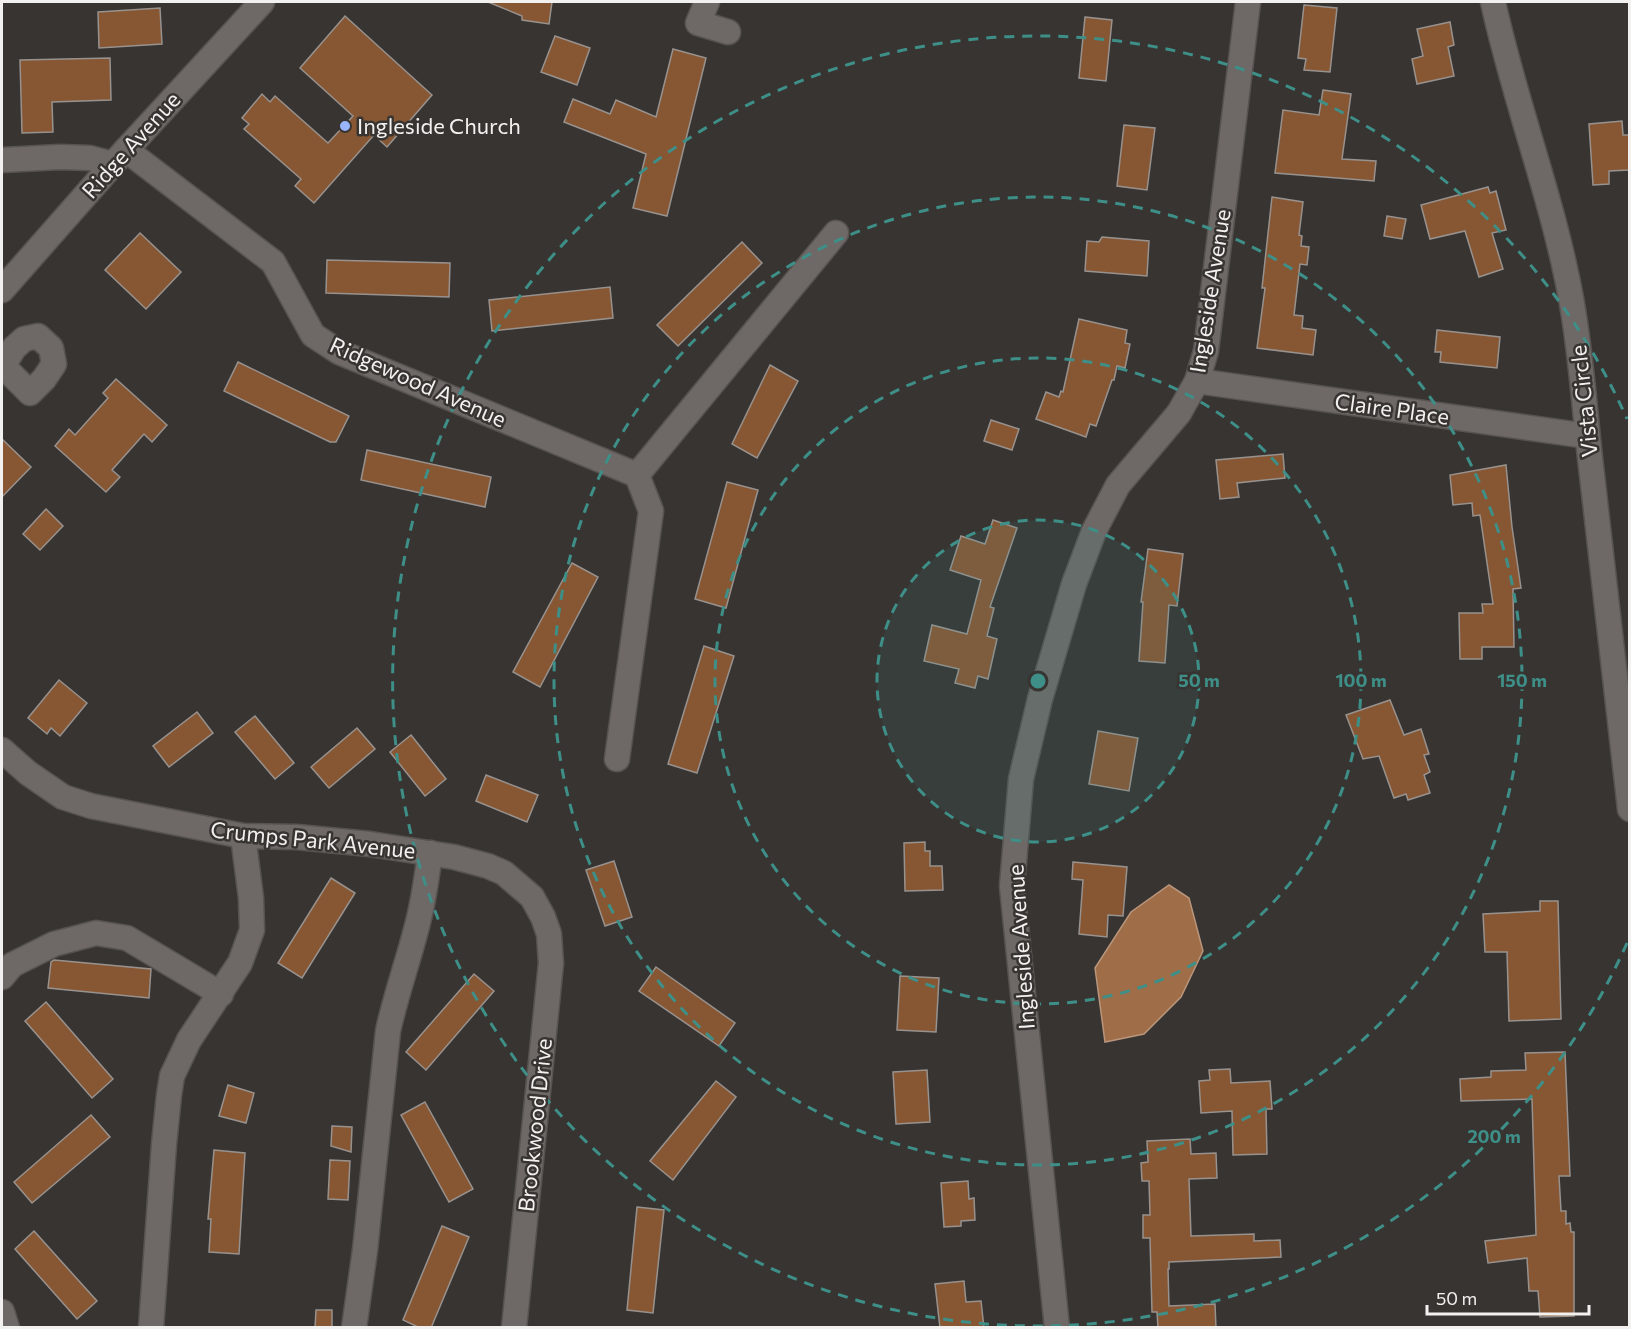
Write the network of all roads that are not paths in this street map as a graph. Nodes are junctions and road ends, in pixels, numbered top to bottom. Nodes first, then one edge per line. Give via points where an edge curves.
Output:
1 (262, 2) edge
2 (707, 2) edge
3 (1248, 2) edge
4 (1493, 2) edge
5 (728, 32) dead end
6 (119, 157) junction
7 (2, 160) edge
8 (836, 233) dead end
9 (2, 290) edge
10 (1197, 381) junction
11 (1587, 436) junction
12 (638, 475) junction
13 (2, 750) edge
14 (618, 759) dead end
15 (1629, 808) edge
16 (243, 836) junction
17 (430, 853) junction
18 (545, 923) joint
19 (2, 977) edge
20 (221, 994) junction
21 (2, 1312) edge
22 (7, 1328) edge
23 (151, 1328) edge
24 (354, 1328) edge
25 (514, 1328) edge
26 (1057, 1328) edge

1 - 6 street, Ridge Avenue
2 - 5 street via 698,23
3 - 10 street, Ingleside Avenue via 1206,351
4 - 11 street, Vista Circle via 1510,75 1557,232 1572,302
6 - 7 street
6 - 9 street, Ridge Avenue
6 - 12 street, Ridgewood Avenue via 273,262 314,335 339,352
8 - 12 street
10 - 11 street, Claire Place
10 - 26 street, Ingleside Avenue via 1179,413 1118,485 1094,531 1040,699 1021,779 1012,886
11 - 15 street, Vista Circle
12 - 14 street via 651,511
13 - 16 street, Crumps Park Avenue via 63,798
16 - 17 street, Crumps Park Avenue via 297,837
16 - 20 street via 252,930 240,963
17 - 18 street, Crumps Park Avenue via 504,873 532,897
17 - 24 street via 424,896 388,1031
18 - 25 street, Brookwood Drive via 551,963 549,990
19 - 20 street via 12,965 54,944 96,933 126,938
20 - 23 street via 189,1040 172,1077
21 - 22 street

